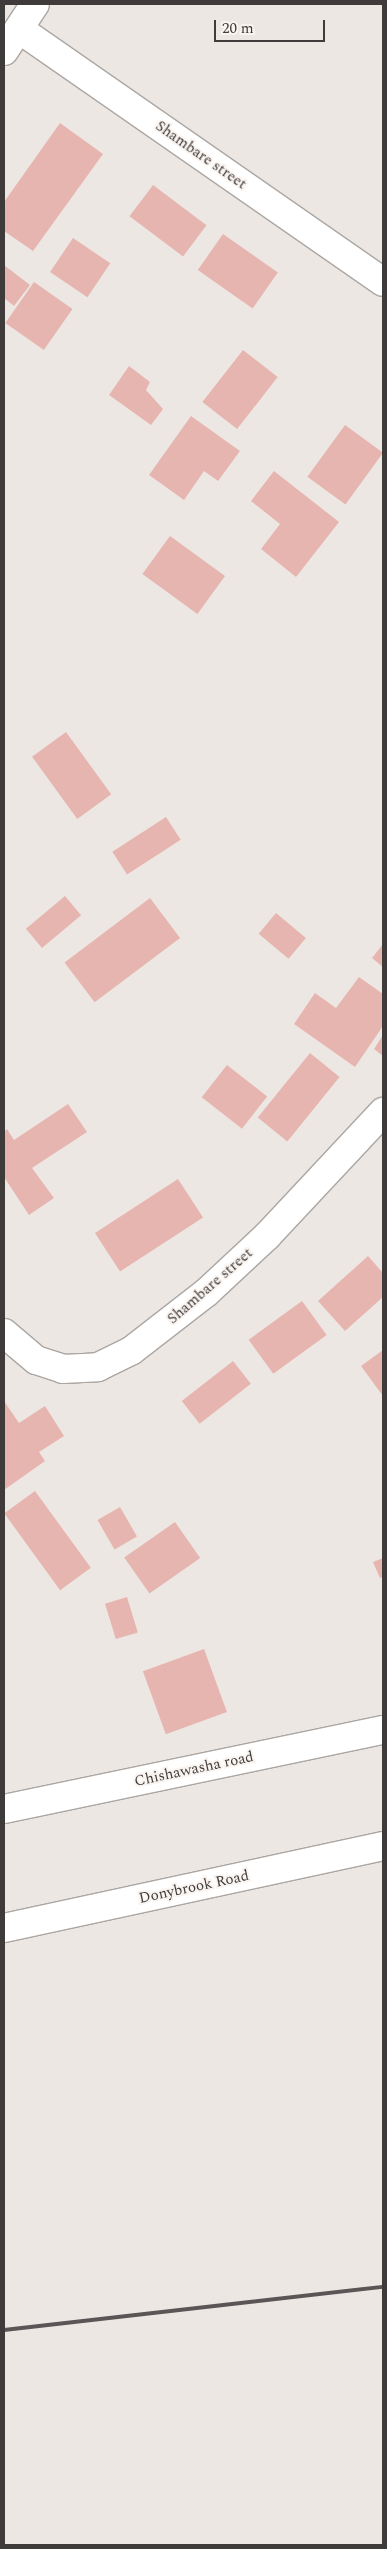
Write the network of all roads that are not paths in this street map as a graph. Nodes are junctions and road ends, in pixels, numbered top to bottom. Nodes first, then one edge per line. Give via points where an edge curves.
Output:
1 (35, 4) edge
2 (19, 29) junction
3 (4, 51) edge
4 (383, 282) edge
5 (383, 1112) edge
6 (4, 1333) edge
7 (383, 1730) edge
8 (4, 1809) edge
9 (383, 1846) edge
10 (4, 1928) edge

1 - 2 street
2 - 3 street
2 - 4 street, Shambare street
5 - 6 street, Shambare street via 267,1236 207,1292 131,1351 98,1367 63,1368 36,1360
7 - 8 street, Chishawasha road
9 - 10 street, Donybrook Road

